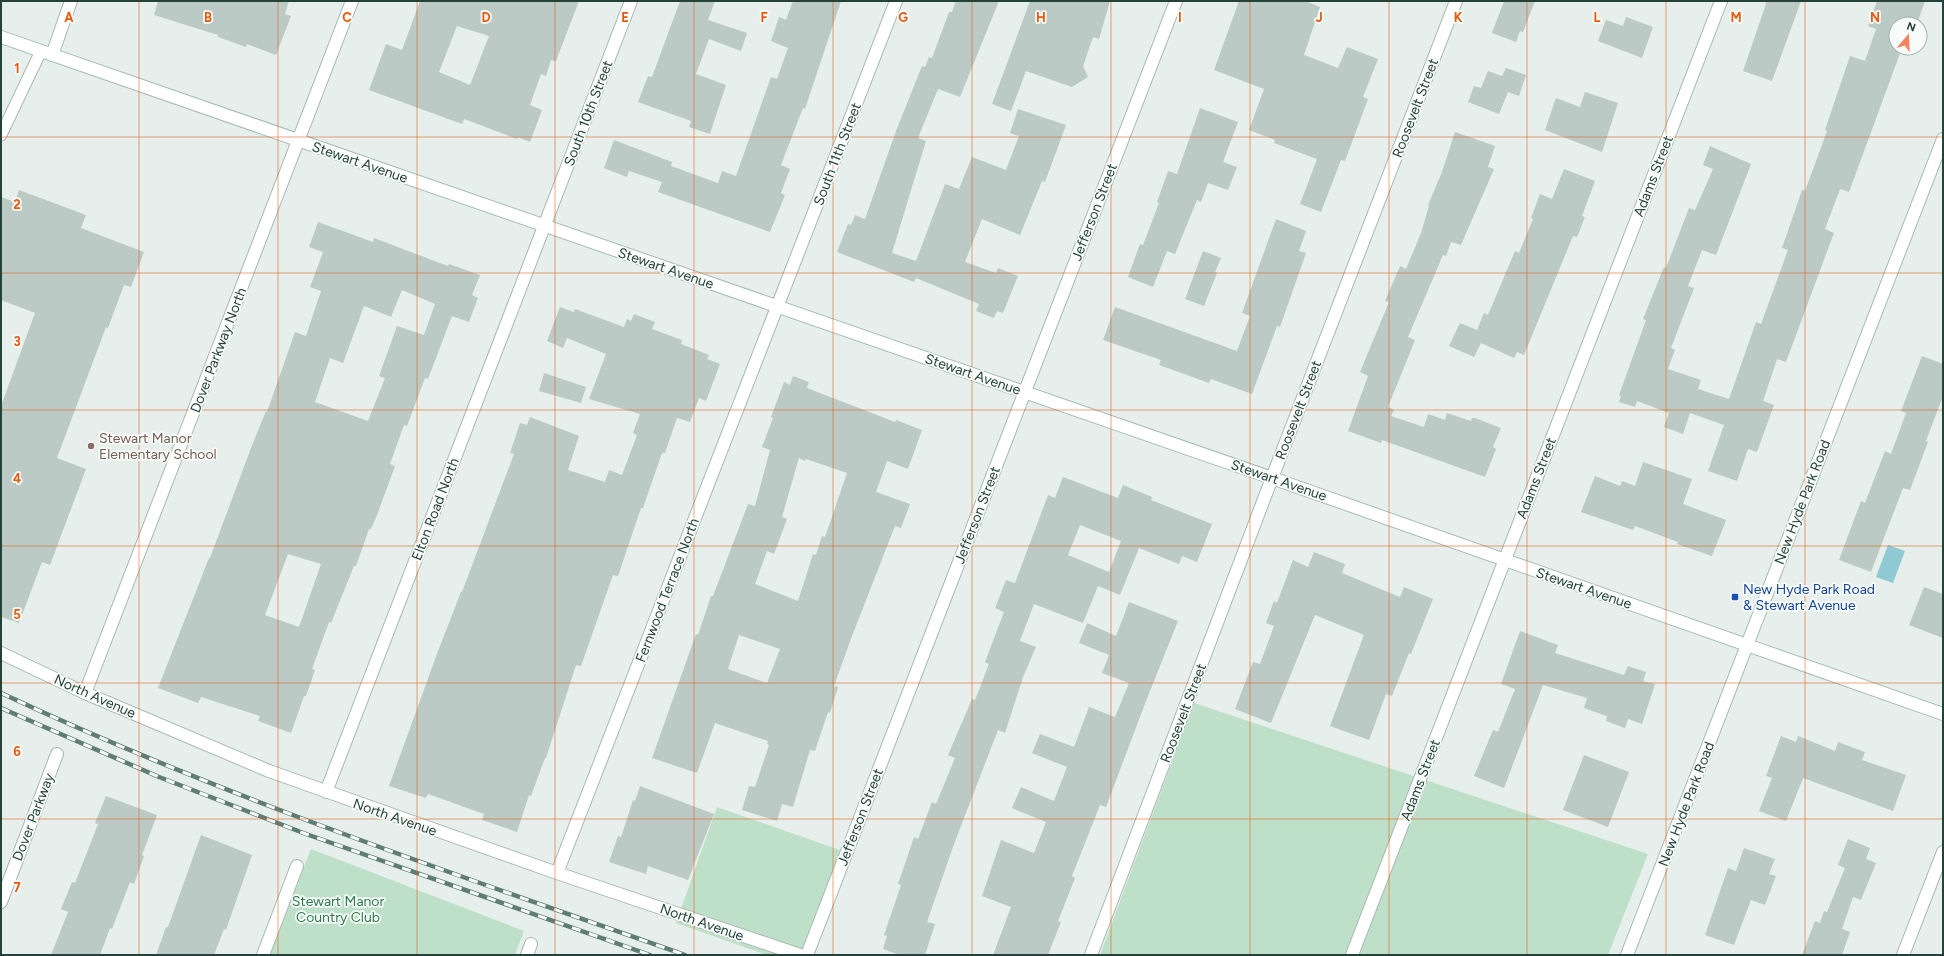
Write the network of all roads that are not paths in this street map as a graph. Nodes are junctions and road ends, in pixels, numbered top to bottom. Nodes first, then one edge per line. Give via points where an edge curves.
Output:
1 (71, 1) edge
2 (352, 1) edge
3 (631, 1) edge
4 (896, 1) edge
5 (1176, 1) edge
6 (1456, 1) edge
7 (1721, 1) edge
8 (1, 37) edge
9 (46, 53) junction
10 (1, 135) edge
11 (1943, 139) edge
12 (298, 140) junction
13 (544, 226) junction
14 (777, 306) junction
15 (1025, 392) junction
16 (1272, 478) junction
17 (1505, 560) junction
18 (1747, 646) junction
19 (1, 653) edge
20 (85, 693) junction
21 (1943, 714) edge
22 (57, 754) dead end
23 (326, 792) junction
24 (1943, 852) edge
25 (297, 866) dead end
26 (558, 873) junction
27 (1, 902) edge
28 (263, 955) edge
29 (800, 955) edge
30 (806, 955) edge
31 (1091, 955) edge
32 (1352, 955) edge
33 (1627, 955) edge
34 (1903, 955) edge

1 - 9 street
2 - 12 street, Dover Parkway North
3 - 13 street, South 10th Street
4 - 14 street, South 11th Street
5 - 15 street, Jefferson Street
6 - 16 street, Roosevelt Street
7 - 17 street, Adams Street
8 - 9 street, Stewart Avenue
9 - 10 lane
9 - 12 street, Stewart Avenue
11 - 18 street, New Hyde Park Road
12 - 13 street, Stewart Avenue
12 - 20 street, Dover Parkway North
13 - 14 street, Stewart Avenue
13 - 23 street, Elton Road North
14 - 15 street, Stewart Avenue
14 - 26 street, Fernwood Terrace North
15 - 16 street, Stewart Avenue
15 - 30 street, Jefferson Street
16 - 17 street, Stewart Avenue
16 - 31 street, Roosevelt Street
17 - 18 street, Stewart Avenue
17 - 32 street, Adams Street
18 - 21 street, Stewart Avenue
18 - 33 street, New Hyde Park Road
19 - 20 street, North Avenue
20 - 23 street, North Avenue via 262,768
22 - 27 street, Dover Parkway
23 - 26 street, North Avenue
24 - 34 street
25 - 28 street
26 - 29 street, North Avenue

